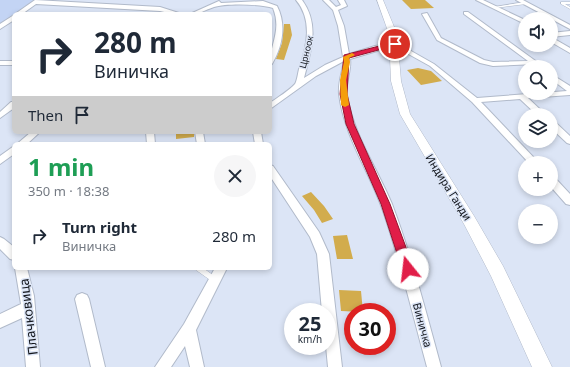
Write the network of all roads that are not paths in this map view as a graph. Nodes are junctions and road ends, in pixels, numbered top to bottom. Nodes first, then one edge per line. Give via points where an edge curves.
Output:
1 (226, 0) edge
2 (299, 0) edge
3 (326, 0) edge
4 (380, 0) edge
5 (479, 0) edge
6 (519, 0) edge
7 (37, 1) edge
8 (525, 3) junction
9 (570, 3) edge
10 (338, 4) edge
11 (214, 5) junction
12 (495, 7) junction
13 (570, 8) edge
14 (21, 12) edge
15 (171, 12) edge
16 (198, 12) edge
17 (425, 14) dead end
18 (466, 14) dead end
19 (518, 18) edge
20 (12, 19) edge
21 (570, 27) edge
22 (0, 28) edge
23 (570, 33) edge
24 (558, 34) edge
25 (558, 43) edge
26 (395, 44) junction
27 (570, 51) edge
28 (346, 57) junction
29 (272, 58) edge
30 (530, 60) edge
31 (0, 63) edge
32 (12, 63) edge
33 (518, 65) edge
34 (558, 82) edge
35 (299, 83) junction
36 (570, 91) edge
37 (558, 92) edge
38 (518, 96) edge
39 (12, 99) edge
40 (476, 100) junction
41 (525, 100) edge
42 (272, 105) edge
43 (12, 106) edge
44 (534, 108) edge
45 (0, 109) edge
46 (0, 116) edge
47 (558, 129) edge
48 (34, 134) edge
49 (568, 138) edge
50 (24, 142) edge
51 (0, 149) edge
52 (12, 150) edge
53 (12, 151) edge
54 (528, 156) edge
55 (0, 161) edge
56 (272, 171) edge
57 (558, 188) edge
58 (570, 201) edge
59 (0, 242) edge
60 (12, 253) edge
61 (21, 270) edge
62 (205, 270) edge
63 (218, 274) edge
64 (82, 299) dead end
65 (28, 308) junction
66 (0, 321) edge
67 (189, 329) junction
68 (33, 367) edge
69 (98, 367) edge
70 (162, 367) edge
71 (197, 367) edge
72 (335, 367) edge
73 (434, 367) edge
74 (542, 367) edge

1 - 11 street
2 - 35 street, Црноок via 312,28
3 - 10 street, Виничка
4 - 26 street, Индира Ганди
5 - 12 street
6 - 8 street
7 - 14 street
7 - 15 street via 160,9
8 - 12 lane
8 - 21 street
9 - 13 lane via 562,3
10 - 28 street, Виничка
11 - 16 street
11 - 29 street via 263,3 275,7 280,24 280,37
12 - 19 street
17 - 33 street via 439,39 482,62
18 - 30 street
20 - 22 street
23 - 24 street
25 - 27 street
26 - 28 street
26 - 40 street via 432,65
26 - 74 street, Индира Ганди via 396,81 405,114 494,265
28 - 35 street via 328,64
28 - 73 street, Виничка via 343,80 345,108 386,204 404,255
31 - 32 street
34 - 36 street
35 - 42 street
36 - 37 street
38 - 40 street
39 - 45 street
40 - 54 street
41 - 44 street
43 - 46 street
47 - 49 street
48 - 50 street
51 - 52 street
53 - 55 street
56 - 72 street via 315,235 323,254
57 - 58 street
59 - 60 street
61 - 65 street, Плачковица
62 - 63 lane
63 - 67 street
64 - 69 street
65 - 66 street
65 - 68 street, Плачковица
67 - 70 street
67 - 71 street

